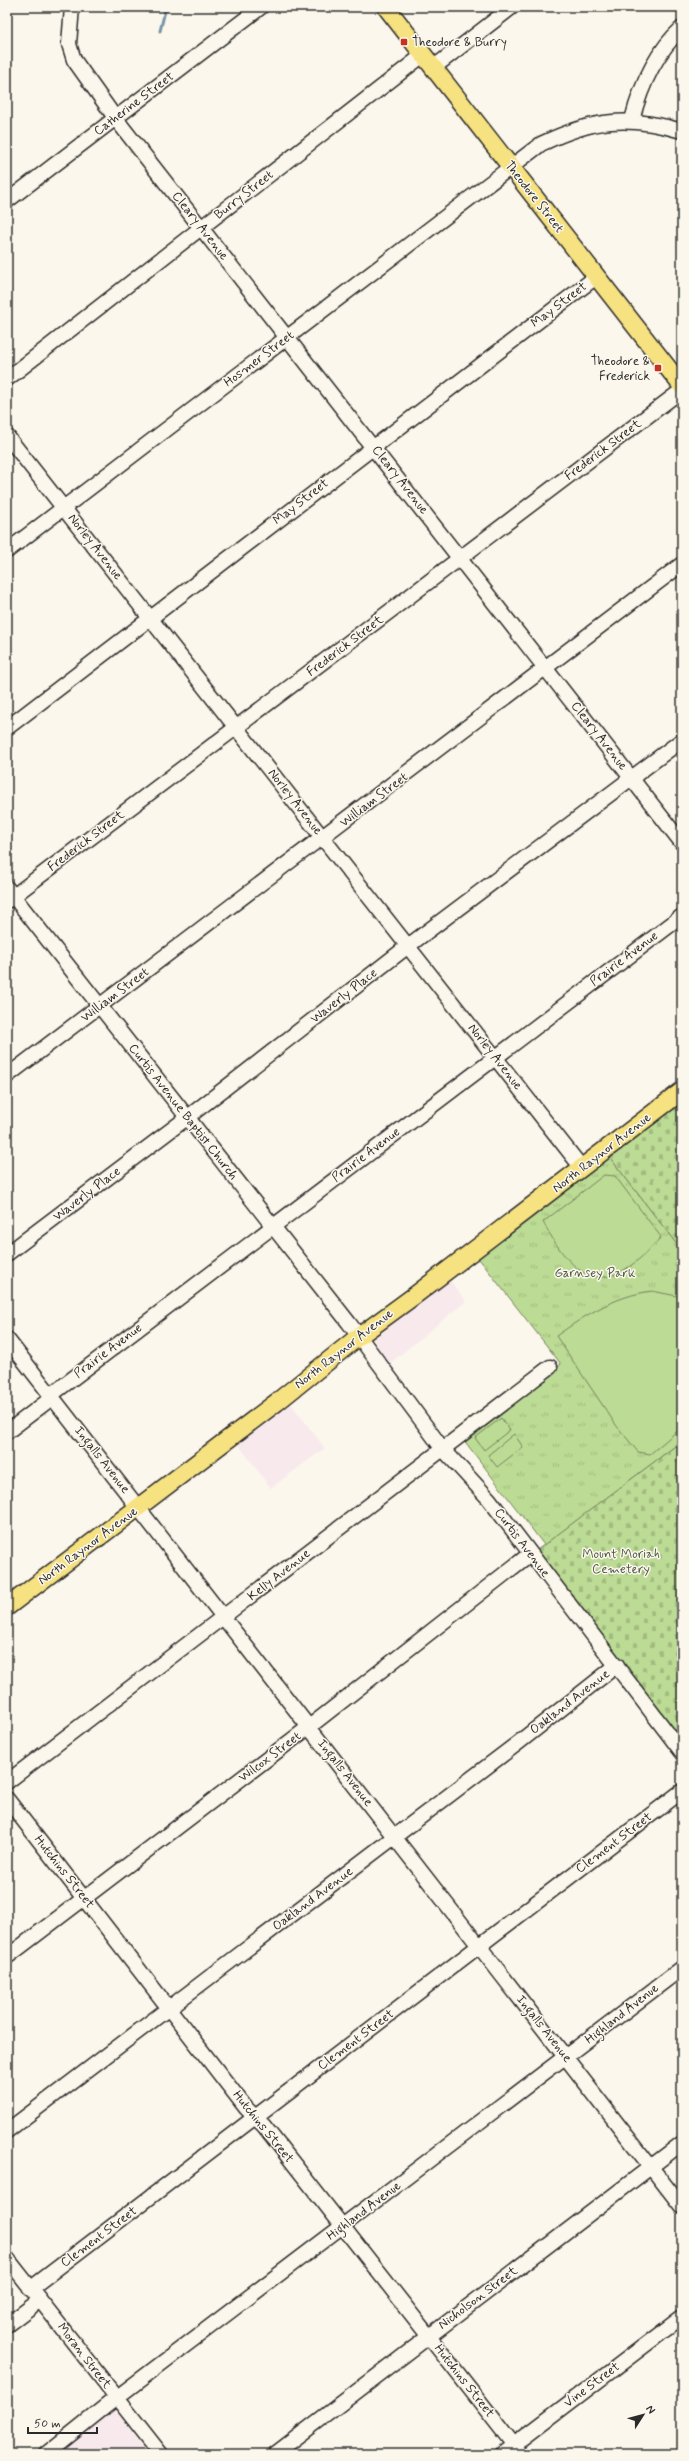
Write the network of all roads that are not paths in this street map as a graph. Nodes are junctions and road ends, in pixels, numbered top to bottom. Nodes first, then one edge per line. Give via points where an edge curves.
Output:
1 (72, 7) edge
2 (261, 7) edge
3 (386, 7) edge
4 (512, 7) edge
5 (682, 28) edge
6 (428, 61) junction
7 (116, 119) junction
8 (632, 120) junction
9 (682, 131) edge
10 (511, 167) junction
11 (7, 201) edge
12 (201, 228) junction
13 (596, 277) junction
14 (287, 337) junction
15 (7, 379) edge
16 (682, 386) edge
17 (682, 390) edge
18 (7, 436) edge
19 (373, 446) junction
20 (64, 507) junction
21 (7, 551) edge
22 (461, 559) junction
23 (682, 564) edge
24 (150, 618) junction
25 (546, 668) junction
26 (7, 728) edge
27 (237, 728) junction
28 (682, 740) edge
29 (632, 779) junction
30 (323, 838) junction
31 (682, 843) edge
32 (9, 895) edge
33 (682, 916) edge
34 (408, 946) junction
35 (100, 1006) junction
36 (495, 1057) junction
37 (7, 1076) edge
38 (682, 1091) edge
39 (188, 1117) junction
40 (582, 1168) junction
41 (273, 1226) junction
42 (7, 1254) edge
43 (358, 1336) junction
44 (7, 1339) edge
45 (550, 1367) dead end
46 (52, 1396) junction
47 (7, 1432) edge
48 (442, 1448) junction
49 (139, 1508) junction
50 (530, 1554) junction
51 (7, 1607) edge
52 (224, 1618) junction
53 (617, 1665) junction
54 (309, 1727) junction
55 (682, 1752) edge
56 (7, 1782) edge
57 (682, 1791) edge
58 (7, 1799) edge
59 (394, 1836) junction
60 (84, 1898) junction
61 (480, 1946) junction
62 (7, 1957) edge
63 (682, 1968) edge
64 (168, 2007) junction
65 (566, 2058) junction
66 (255, 2117) junction
67 (7, 2131) edge
68 (682, 2143) edge
69 (651, 2167) junction
70 (682, 2207) edge
71 (343, 2227) junction
72 (7, 2258) edge
73 (30, 2289) junction
74 (40, 2300) junction
75 (682, 2316) edge
76 (7, 2325) edge
77 (429, 2336) junction
78 (116, 2398) junction
79 (517, 2449) edge
80 (46, 2454) edge
81 (161, 2454) edge
82 (275, 2454) edge
83 (502, 2454) edge

1 - 7 street, Cleary Avenue via 69,44 74,60
2 - 7 street, Catherine Street
3 - 6 main road, Theodore Street
4 - 6 street, Burry Street
5 - 8 street via 653,65 640,92
6 - 10 main road, Theodore Street
6 - 12 street, Burry Street
7 - 11 street, Catherine Street
7 - 12 street, Cleary Avenue
8 - 9 street, Hosmer Street
8 - 10 street, Hosmer Street via 568,131 541,144
10 - 13 main road, Theodore Street
10 - 14 street, Hosmer Street
12 - 14 street, Cleary Avenue
12 - 15 street, Burry Street
13 - 16 main road, Theodore Street
13 - 19 street, May Street
14 - 19 street, Cleary Avenue
14 - 20 street, Hosmer Street
17 - 22 street, Frederick Street
18 - 20 street, Norley Avenue
19 - 22 street, Cleary Avenue
19 - 24 street, May Street
20 - 21 street, Hosmer Street
20 - 24 street, Norley Avenue
22 - 25 street, Cleary Avenue
22 - 27 street, Frederick Street
23 - 25 street, William Street
24 - 26 street, May Street
24 - 27 street, Norley Avenue
25 - 29 street, Cleary Avenue
25 - 30 street, William Street
27 - 30 street, Norley Avenue
27 - 32 street, Frederick Street
28 - 29 street, Waverly Place
29 - 31 street, Cleary Avenue
29 - 34 street, Waverly Place
30 - 34 street, Norley Avenue
30 - 35 street, William Street
32 - 35 street, Curtis Avenue Baptist Church
33 - 36 street, Prairie Avenue
34 - 36 street, Norley Avenue
34 - 39 street, Waverly Place
35 - 37 street, William Street
35 - 39 street, Curtis Avenue Baptist Church
36 - 40 street, Norley Avenue
36 - 41 street, Prairie Avenue
38 - 40 main road, North Raynor Avenue
39 - 41 street, Curtis Avenue Baptist Church
39 - 42 street, Waverly Place
40 - 43 main road, North Raynor Avenue
41 - 43 street, Curtis Avenue Baptist Church
41 - 46 street, Prairie Avenue
43 - 48 street, Curtis Avenue
43 - 49 main road, North Raynor Avenue
44 - 46 street, Ingalls Avenue
45 - 48 street, Kelly Avenue
46 - 47 street, Prairie Avenue
46 - 49 street, Ingalls Avenue
48 - 50 street, Curtis Avenue via 489,1499
48 - 52 street, Kelly Avenue
49 - 51 main road, North Raynor Avenue
49 - 52 street, Ingalls Avenue
50 - 53 street, Curtis Avenue
50 - 54 street, Wilcox Street
52 - 54 street, Ingalls Avenue
52 - 56 street, Kelly Avenue
53 - 55 street, Curtis Avenue
53 - 59 street, Oakland Avenue
54 - 59 street, Ingalls Avenue
54 - 60 street, Wilcox Street
57 - 61 street, Clement Street
58 - 60 street, Hutchins Street
59 - 61 street, Ingalls Avenue
59 - 64 street, Oakland Avenue
60 - 62 street, Wilcox Street
60 - 64 street, Hutchins Street
61 - 65 street, Ingalls Avenue
61 - 66 street, Clement Street
63 - 65 street, Highland Avenue
64 - 66 street, Hutchins Street
64 - 67 street, Oakland Avenue
65 - 69 street, Ingalls Avenue
65 - 71 street, Highland Avenue
66 - 71 street, Hutchins Street
66 - 73 street, Clement Street
68 - 69 street, Nicholson Street
69 - 70 street, Ingalls Avenue
69 - 77 street, Nicholson Street
71 - 77 street, Hutchins Street
71 - 78 street, Highland Avenue
72 - 73 street, Moran Street
73 - 74 street, Moran Street
74 - 76 street
74 - 78 street, Moran Street
75 - 79 street, Vine Street
77 - 79 street, Hutchins Street
77 - 82 street, Nicholson Street
78 - 80 street, Highland Avenue
78 - 81 street, Moran Street
79 - 83 street, Vine Street

